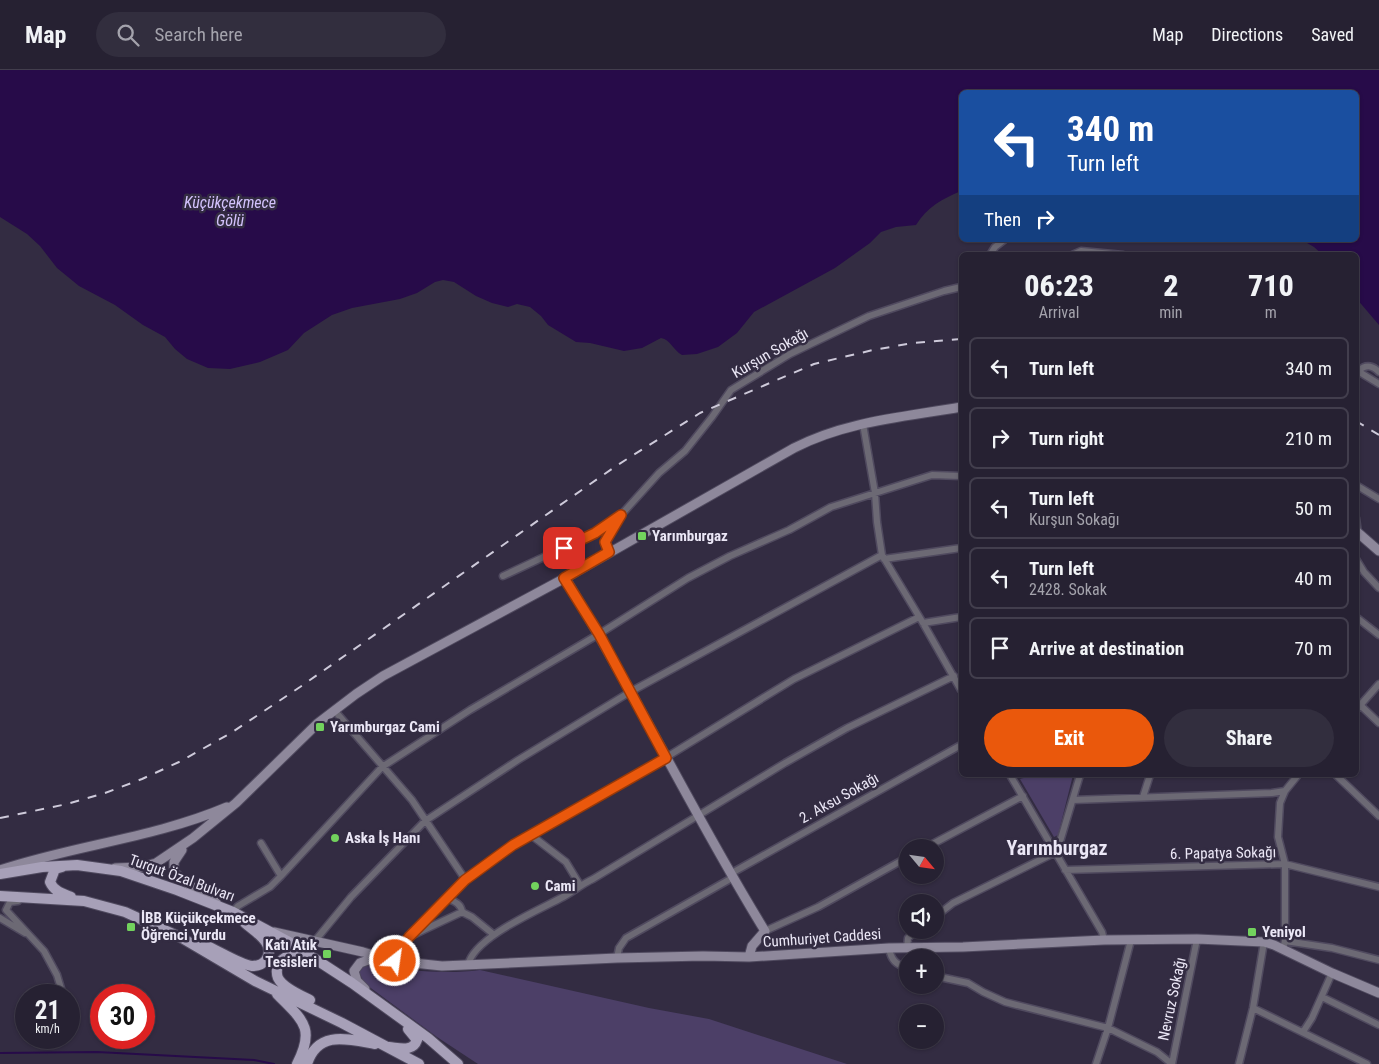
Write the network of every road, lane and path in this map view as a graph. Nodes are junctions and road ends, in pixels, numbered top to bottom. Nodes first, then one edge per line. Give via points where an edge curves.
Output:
1 (1001, 242) edge
2 (992, 252) edge
3 (1079, 252) edge
4 (1092, 252) edge
5 (959, 287) edge
6 (1359, 370) edge
7 (1359, 372) edge
8 (1379, 372) edge
9 (1379, 384) edge
10 (959, 407) edge
11 (863, 424) junction
12 (959, 476) edge
13 (1359, 488) edge
14 (875, 493) junction
15 (1379, 499) edge
16 (621, 515) junction
17 (1359, 534) edge
18 (959, 548) edge
19 (1379, 551) edge
20 (609, 552) junction
21 (883, 557) junction
22 (1359, 564) edge
23 (503, 576) dead end
24 (564, 578) junction
25 (1379, 588) edge
26 (919, 617) junction
27 (959, 617) edge
28 (1359, 619) edge
29 (923, 623) junction
30 (599, 634) junction
31 (1379, 635) edge
32 (954, 676) junction
33 (959, 684) edge
34 (1379, 684) edge
35 (630, 692) junction
36 (1359, 704) edge
37 (1359, 706) edge
38 (334, 710) junction
39 (1379, 723) edge
40 (959, 746) edge
41 (666, 758) junction
42 (382, 767) junction
43 (1011, 777) edge
44 (1079, 777) edge
45 (1149, 777) edge
46 (1296, 777) edge
47 (1338, 777) edge
48 (1285, 791) junction
49 (1023, 796) junction
50 (1143, 797) junction
51 (1073, 800) junction
52 (236, 803) junction
53 (699, 816) junction
54 (1379, 816) edge
55 (425, 821) junction
56 (531, 835) junction
57 (193, 838) junction
58 (942, 839) edge
59 (261, 843) dead end
60 (1056, 852) junction
61 (899, 861) edge
62 (1285, 864) junction
63 (77, 865) junction
64 (101, 868) junction
65 (1065, 870) junction
66 (0, 872) edge
67 (281, 876) junction
68 (731, 876) junction
69 (465, 880) junction
70 (580, 885) junction
71 (1379, 888) edge
72 (0, 896) edge
73 (50, 898) junction
74 (446, 898) junction
75 (84, 901) junction
76 (944, 910) edge
77 (233, 912) junction
78 (462, 912) junction
79 (0, 918) edge
80 (269, 931) junction
81 (766, 931) junction
82 (493, 934) junction
83 (409, 937) junction
84 (182, 938) junction
85 (33, 939) junction
86 (908, 939) edge
87 (1197, 939) junction
88 (1104, 940) junction
89 (1131, 940) junction
90 (314, 942) junction
91 (1264, 942) junction
92 (1284, 945) junction
93 (889, 948) junction
94 (907, 948) junction
95 (377, 957) junction
96 (749, 957) junction
97 (617, 958) junction
98 (1379, 960) edge
99 (395, 961) junction
100 (468, 965) junction
101 (899, 965) edge
102 (1332, 974) junction
103 (944, 978) edge
104 (352, 983) junction
105 (59, 984) edge
106 (273, 989) junction
107 (1379, 994) edge
108 (1322, 997) junction
109 (375, 1000) junction
110 (1253, 1008) junction
111 (1379, 1025) edge
112 (1108, 1028) junction
113 (1303, 1032) junction
114 (362, 1034) junction
115 (383, 1046) junction
116 (298, 1064) edge
117 (307, 1064) edge
118 (418, 1064) edge
119 (458, 1064) edge
120 (1096, 1064) edge
121 (1172, 1064) edge
122 (1240, 1064) edge
123 (1367, 1064) edge

1 - 2 street
3 - 4 street
5 - 16 street, Kurşun Sokağı via 869,316 790,354 731,390 685,451 659,473
6 - 8 street via 1368,366
7 - 9 street
10 - 11 street
11 - 14 street
11 - 20 street via 821,435 802,444
12 - 14 street via 932,475
13 - 15 street
14 - 21 street via 876,522
14 - 30 street via 831,506 789,530 730,556 688,578
16 - 20 street, Kurşun Sokağı via 605,542
16 - 23 street via 595,533
17 - 19 street
18 - 21 street
20 - 24 street
21 - 26 street
21 - 35 street
22 - 25 street
24 - 30 street
24 - 38 street via 383,676
26 - 29 street
26 - 41 street via 794,679
27 - 29 street
28 - 31 street
29 - 32 street
30 - 35 street
30 - 42 street via 470,710
32 - 33 street
32 - 53 street via 847,728
34 - 36 street
35 - 41 street
35 - 55 street
37 - 39 street
38 - 42 street
38 - 52 street
40 - 68 street, 2. Aksu Sokağı
41 - 53 street
41 - 56 street
42 - 55 street via 407,793
42 - 67 street
43 - 49 street
44 - 51 street
45 - 50 street
46 - 48 street
47 - 54 street
48 - 50 street
48 - 62 street via 1278,818 1278,837
49 - 58 street
49 - 60 street
50 - 51 street
51 - 60 street
52 - 57 street
52 - 66 street via 169,828 57,854
53 - 68 street
53 - 70 street
55 - 69 street
55 - 90 street via 351,897
56 - 69 street
56 - 70 street via 566,862
57 - 64 street via 156,863 142,867
57 - 77 street via 176,856 174,872 184,882
59 - 67 street
60 - 65 street
60 - 76 street
61 - 81 street via 818,907
62 - 65 street, 6. Papatya Sokağı
62 - 71 street, 6. Papatya Sokağı
62 - 92 street
63 - 64 main road, Turgut Özal Bulvarı
63 - 66 main road, Turgut Özal Bulvarı
63 - 75 main road via 55,870 50,882 58,892
64 - 77 main road, Turgut Özal Bulvarı via 169,887
65 - 88 street
67 - 77 street
68 - 81 street
68 - 97 street, 2. Aksu Sokağı via 626,938
69 - 74 street
70 - 82 street
72 - 73 main road
73 - 75 main road
73 - 85 street via 14,901 7,906 8,913
74 - 78 street via 456,903
74 - 83 street
75 - 84 main road via 125,912
77 - 80 main road, Turgut Özal Bulvarı
77 - 84 main road via 269,946 263,963 247,964
78 - 82 street
78 - 83 street
79 - 85 street
80 - 90 street, Cumhuriyet Caddesi
80 - 104 main road, Turgut Özal Bulvarı
81 - 96 street via 752,946
82 - 100 street via 471,957
83 - 99 street
84 - 106 main road
85 - 105 street via 51,962
86 - 94 street
87 - 89 street, Cumhuriyet Caddesi
87 - 91 street, Cumhuriyet Caddesi
87 - 121 street, Nevruz Sokağı
88 - 89 street, Cumhuriyet Caddesi
88 - 94 street, Cumhuriyet Caddesi
89 - 112 street
90 - 95 street, Cumhuriyet Caddesi
91 - 92 street, Cumhuriyet Caddesi
91 - 110 street
92 - 98 street via 1332,948
92 - 102 street, Cumhuriyet Caddesi
93 - 94 street, Cumhuriyet Caddesi
93 - 96 street, Cumhuriyet Caddesi
93 - 101 street via 891,957
95 - 99 street, Cumhuriyet Caddesi
95 - 109 street via 364,960 354,971 357,980
96 - 97 street, Cumhuriyet Caddesi
97 - 100 street, Cumhuriyet Caddesi
99 - 100 street, Cumhuriyet Caddesi
102 - 107 street, Cumhuriyet Caddesi
102 - 108 street
103 - 112 street via 968,983 1005,1002
104 - 109 main road, Turgut Özal Bulvarı
104 - 114 main road via 294,956 284,958 277,966 282,983
106 - 114 main road
106 - 116 main road via 306,1030 307,1038
108 - 111 street
108 - 113 street
109 - 115 main road via 417,1040 410,1049
109 - 119 main road, Turgut Özal Bulvarı
110 - 113 street
110 - 122 street
112 - 120 street
112 - 121 street via 1157,1052
113 - 123 street
114 - 115 main road
115 - 117 main road via 333,1039 314,1050
115 - 118 main road

